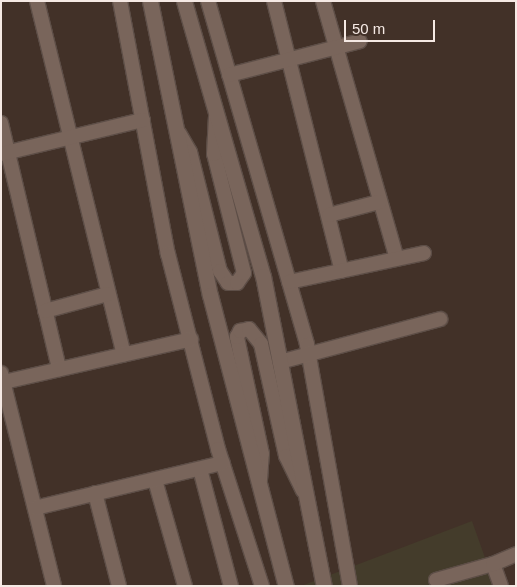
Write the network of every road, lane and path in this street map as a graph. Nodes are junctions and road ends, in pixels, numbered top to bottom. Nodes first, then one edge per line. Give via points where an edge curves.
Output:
1 (37, 1) edge
2 (120, 1) edge
3 (150, 1) edge
4 (184, 1) edge
5 (208, 1) edge
6 (274, 1) edge
7 (322, 1) edge
8 (360, 41) dead end
9 (333, 47) junction
10 (287, 59) junction
11 (229, 75) junction
12 (216, 116) junction
13 (143, 120) junction
14 (1, 123) edge
15 (178, 132) junction
16 (69, 138) junction
17 (5, 153) edge
18 (379, 202) junction
19 (329, 215) junction
20 (424, 253) dead end
21 (397, 259) junction
22 (342, 271) junction
23 (290, 282) junction
24 (108, 294) junction
25 (45, 310) junction
26 (440, 319) dead end
27 (190, 339) junction
28 (308, 352) junction
29 (124, 354) junction
30 (280, 362) junction
31 (59, 369) junction
32 (2, 378) edge
33 (223, 464) junction
34 (200, 469) junction
35 (155, 480) junction
36 (259, 491) junction
37 (95, 494) junction
38 (305, 496) junction
39 (35, 508) junction
40 (516, 554) edge
41 (494, 564) junction
42 (436, 580) dead end
43 (54, 586) edge
44 (119, 586) edge
45 (185, 586) edge
46 (230, 586) edge
47 (262, 586) edge
48 (286, 586) edge
49 (324, 586) edge
50 (350, 586) edge
51 (501, 586) edge

1 - 16 street
2 - 13 street
3 - 15 street
4 - 12 street
5 - 11 street
6 - 10 street
7 - 9 street
8 - 9 street
9 - 10 street
9 - 18 street
10 - 11 street
10 - 19 street
11 - 23 street
12 - 15 street via 214,154 244,273 237,282 228,283 220,272 190,152
12 - 30 street via 263,276
13 - 16 street
13 - 27 street via 168,254
14 - 17 street
15 - 36 street via 210,295
16 - 17 street
16 - 24 street
17 - 25 street
18 - 19 street
18 - 21 street
19 - 22 street
20 - 21 street
21 - 22 street
22 - 23 street
23 - 28 street
24 - 25 street
24 - 29 street
25 - 31 street
26 - 28 street
27 - 29 street
27 - 33 street
28 - 30 street
28 - 50 street
29 - 31 street
30 - 38 street
31 - 32 street
32 - 39 street
33 - 34 street
33 - 47 street
34 - 35 street
34 - 46 street
35 - 37 street
35 - 45 street
36 - 38 street via 262,454 237,337 240,331 249,328 260,344 286,456
36 - 48 street
37 - 39 street
37 - 44 street
38 - 49 street
39 - 43 street
40 - 41 street
41 - 42 street
41 - 51 street

